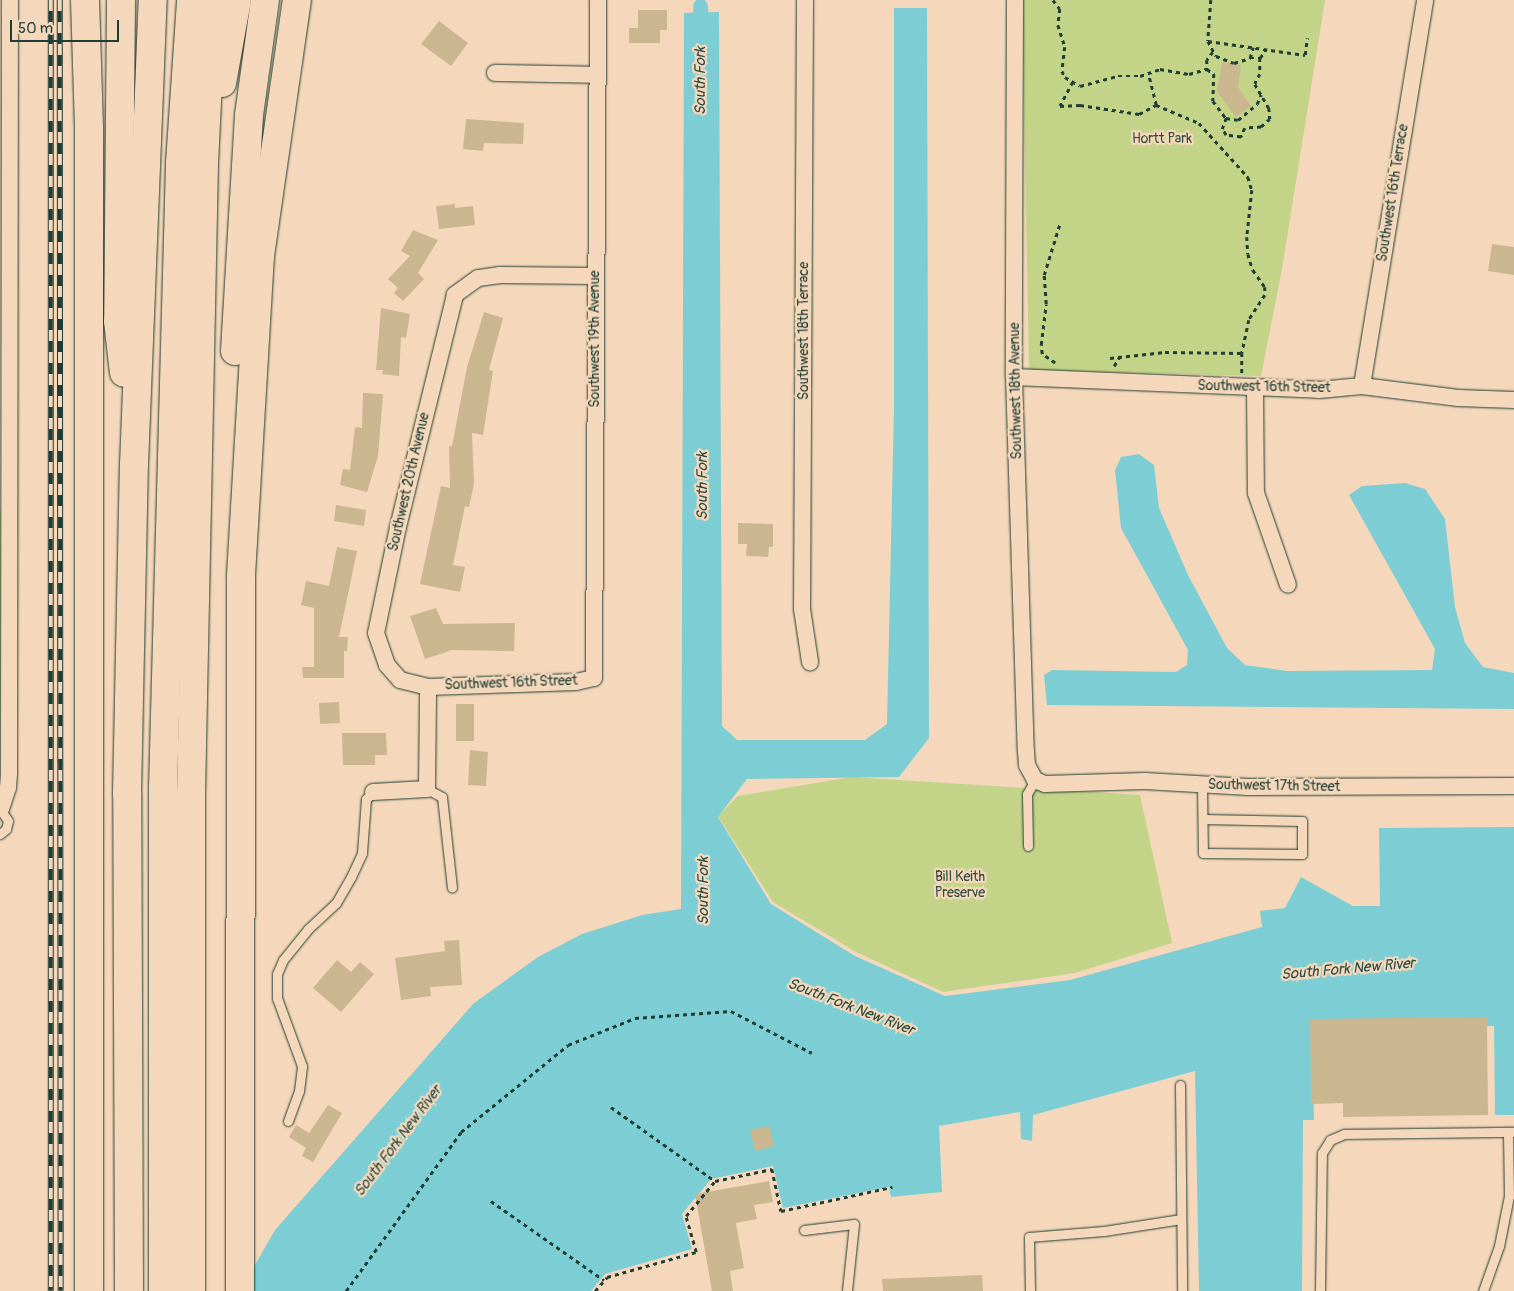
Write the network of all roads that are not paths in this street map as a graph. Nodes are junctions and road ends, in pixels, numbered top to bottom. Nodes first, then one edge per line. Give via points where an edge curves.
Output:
1 (10, 0) edge
2 (85, 0) edge
3 (98, 0) edge
4 (121, 0) edge
5 (153, 0) edge
6 (165, 0) edge
7 (191, 0) edge
8 (212, 0) edge
9 (237, 0) edge
10 (265, 0) edge
11 (297, 0) edge
12 (598, 0) edge
13 (805, 0) edge
14 (1015, 0) edge
15 (1425, 0) edge
16 (495, 73) dead end
17 (597, 75) junction
18 (89, 127) junction
19 (204, 163) junction
20 (5, 168) edge
21 (596, 276) junction
22 (1014, 377) junction
23 (1249, 384) junction
24 (1362, 386) junction
25 (1514, 400) edge
26 (134, 465) junction
27 (241, 575) junction
28 (1288, 585) dead end
29 (810, 662) dead end
30 (594, 678) joint
31 (428, 687) junction
32 (1034, 780) junction
33 (1202, 785) junction
34 (1514, 786) edge
35 (427, 789) junction
36 (373, 792) joint
37 (136, 794) junction
38 (0, 809) edge
39 (1203, 819) junction
40 (0, 834) edge
41 (1028, 846) dead end
42 (452, 887) dead end
43 (1180, 1085) dead end
44 (288, 1121) dead end
45 (1511, 1132) edge
46 (1181, 1219) junction
47 (804, 1230) dead end
48 (89, 1291) edge
49 (129, 1291) edge
50 (144, 1291) edge
51 (163, 1291) edge
52 (191, 1291) edge
53 (240, 1291) edge
54 (847, 1291) edge
55 (1030, 1291) edge
56 (1182, 1291) edge
57 (1320, 1291) edge
58 (1483, 1291) edge

1 - 20 street
2 - 18 highway
3 - 18 highway
4 - 26 highway via 118,321
5 - 26 highway
6 - 37 highway
7 - 51 highway via 180,163 164,788
8 - 19 highway
9 - 19 highway
10 - 27 highway via 249,115 237,286 233,488
11 - 27 highway via 260,256
12 - 17 street, Southwest 19th Avenue
13 - 29 street, Southwest 18th Terrace via 802,609
14 - 22 street, Southwest 18th Avenue
15 - 24 street, Southwest 16th Terrace
16 - 17 street
17 - 21 street, Southwest 19th Avenue
18 - 48 highway
19 - 52 highway via 191,794
20 - 38 street via 9,772 8,788
21 - 30 street, Southwest 19th Avenue
21 - 31 street, Southwest 20th Avenue via 478,278 454,295 376,633 387,665 400,680
22 - 23 street, Southwest 16th Street
22 - 32 street, Southwest 18th Avenue via 1026,751
23 - 24 street, Southwest 16th Street via 1319,390
23 - 28 street via 1256,493
24 - 25 street, Southwest 16th Street via 1458,398
26 - 37 highway
27 - 53 highway
30 - 31 street, Southwest 16th Street via 576,682
31 - 35 street
32 - 33 street, Southwest 17th Street via 1045,784 1145,782
32 - 41 lane via 1027,794
33 - 34 street, Southwest 17th Street
33 - 39 lane
35 - 36 street
35 - 42 lane via 442,797
36 - 44 lane via 366,799 362,853 351,878 336,903 308,928 283,960 277,974 277,998 302,1066 299,1091
37 - 49 highway
37 - 50 highway
38 - 40 lane via 8,821 6,830
39 - 39 lane via 1203,853 1302,854 1302,821
43 - 46 lane
45 - 57 lane via 1344,1134 1330,1140 1322,1152
45 - 58 lane via 1509,1196 1499,1246
46 - 55 lane via 1104,1231 1029,1237
46 - 56 lane
47 - 54 lane via 854,1224

